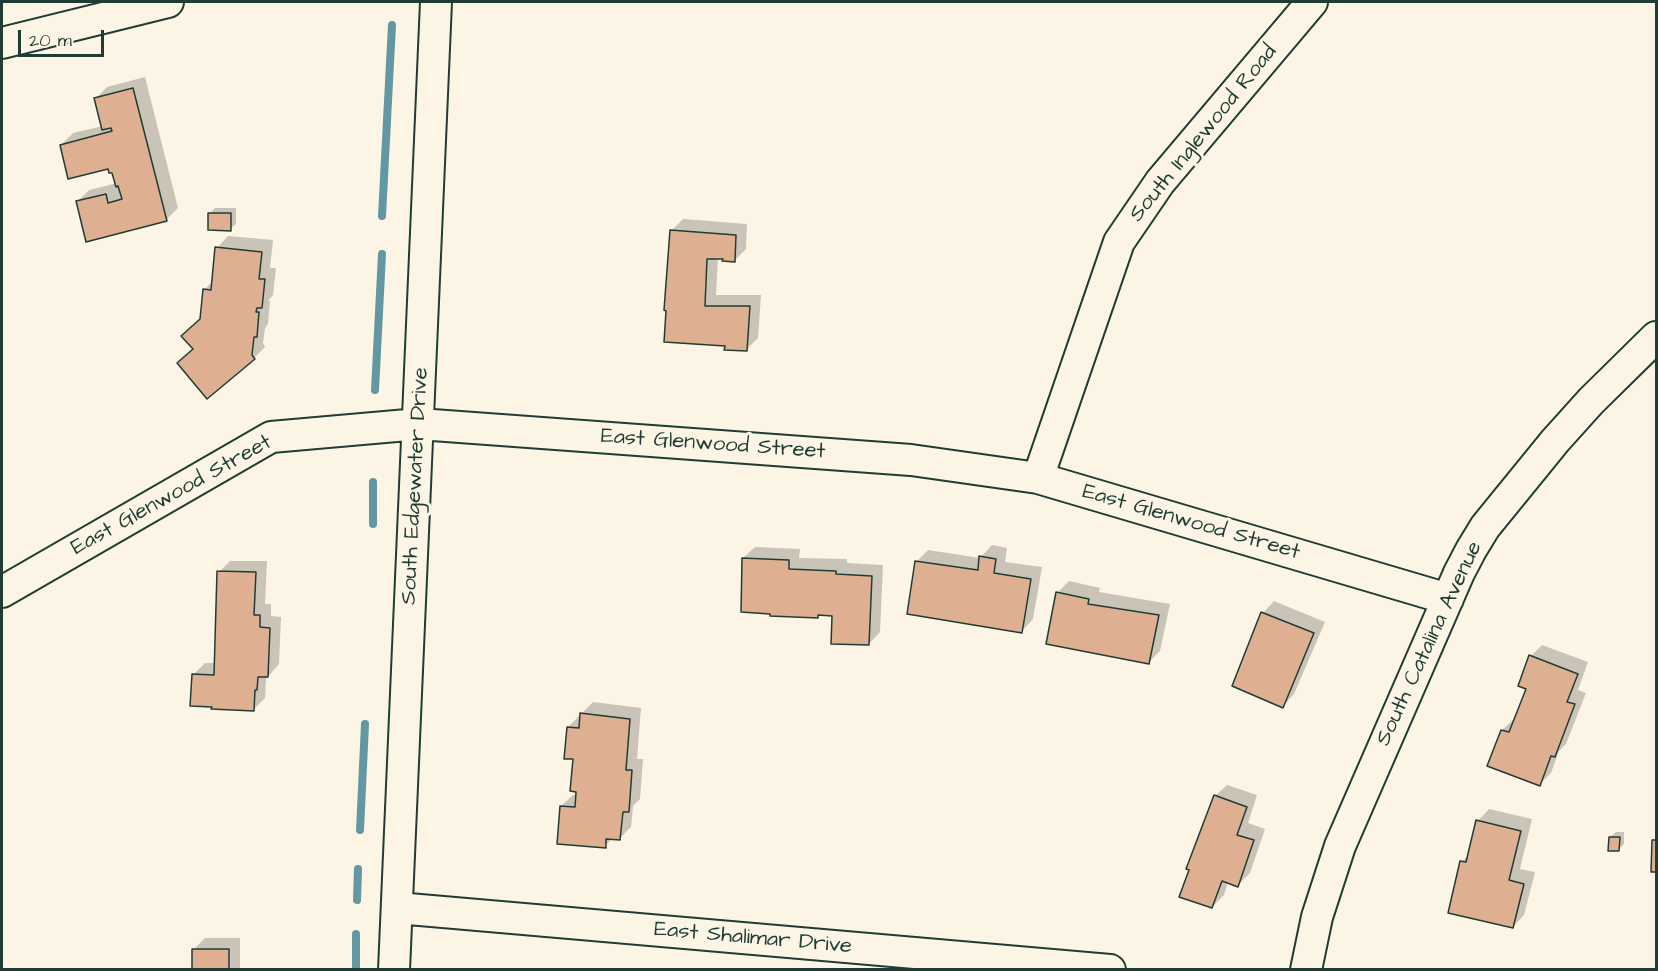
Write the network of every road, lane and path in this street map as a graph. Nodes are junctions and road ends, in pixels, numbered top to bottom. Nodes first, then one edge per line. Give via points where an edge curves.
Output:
1 (168, 2) edge
2 (436, 2) edge
3 (1312, 2) edge
4 (2, 43) edge
5 (1656, 337) edge
6 (419, 424) junction
7 (1038, 478) junction
8 (2, 592) edge
9 (1448, 599) junction
10 (397, 908) junction
11 (394, 969) edge
12 (1110, 969) edge
13 (1306, 969) edge

1 - 4 street
2 - 6 street, South Edgewater Drive
3 - 7 street, South Inglewood Road via 1160,182 1119,242
5 - 9 street, South Catalina Avenue via 1519,483 1485,527
6 - 7 street, East Glenwood Street via 911,460
6 - 8 street, East Glenwood Street via 271,437
6 - 10 street, South Edgewater Drive
7 - 9 street, East Glenwood Street
9 - 13 street, South Catalina Avenue via 1340,846 1317,917
10 - 11 street, South Edgewater Drive
10 - 12 street, East Shalimar Drive

